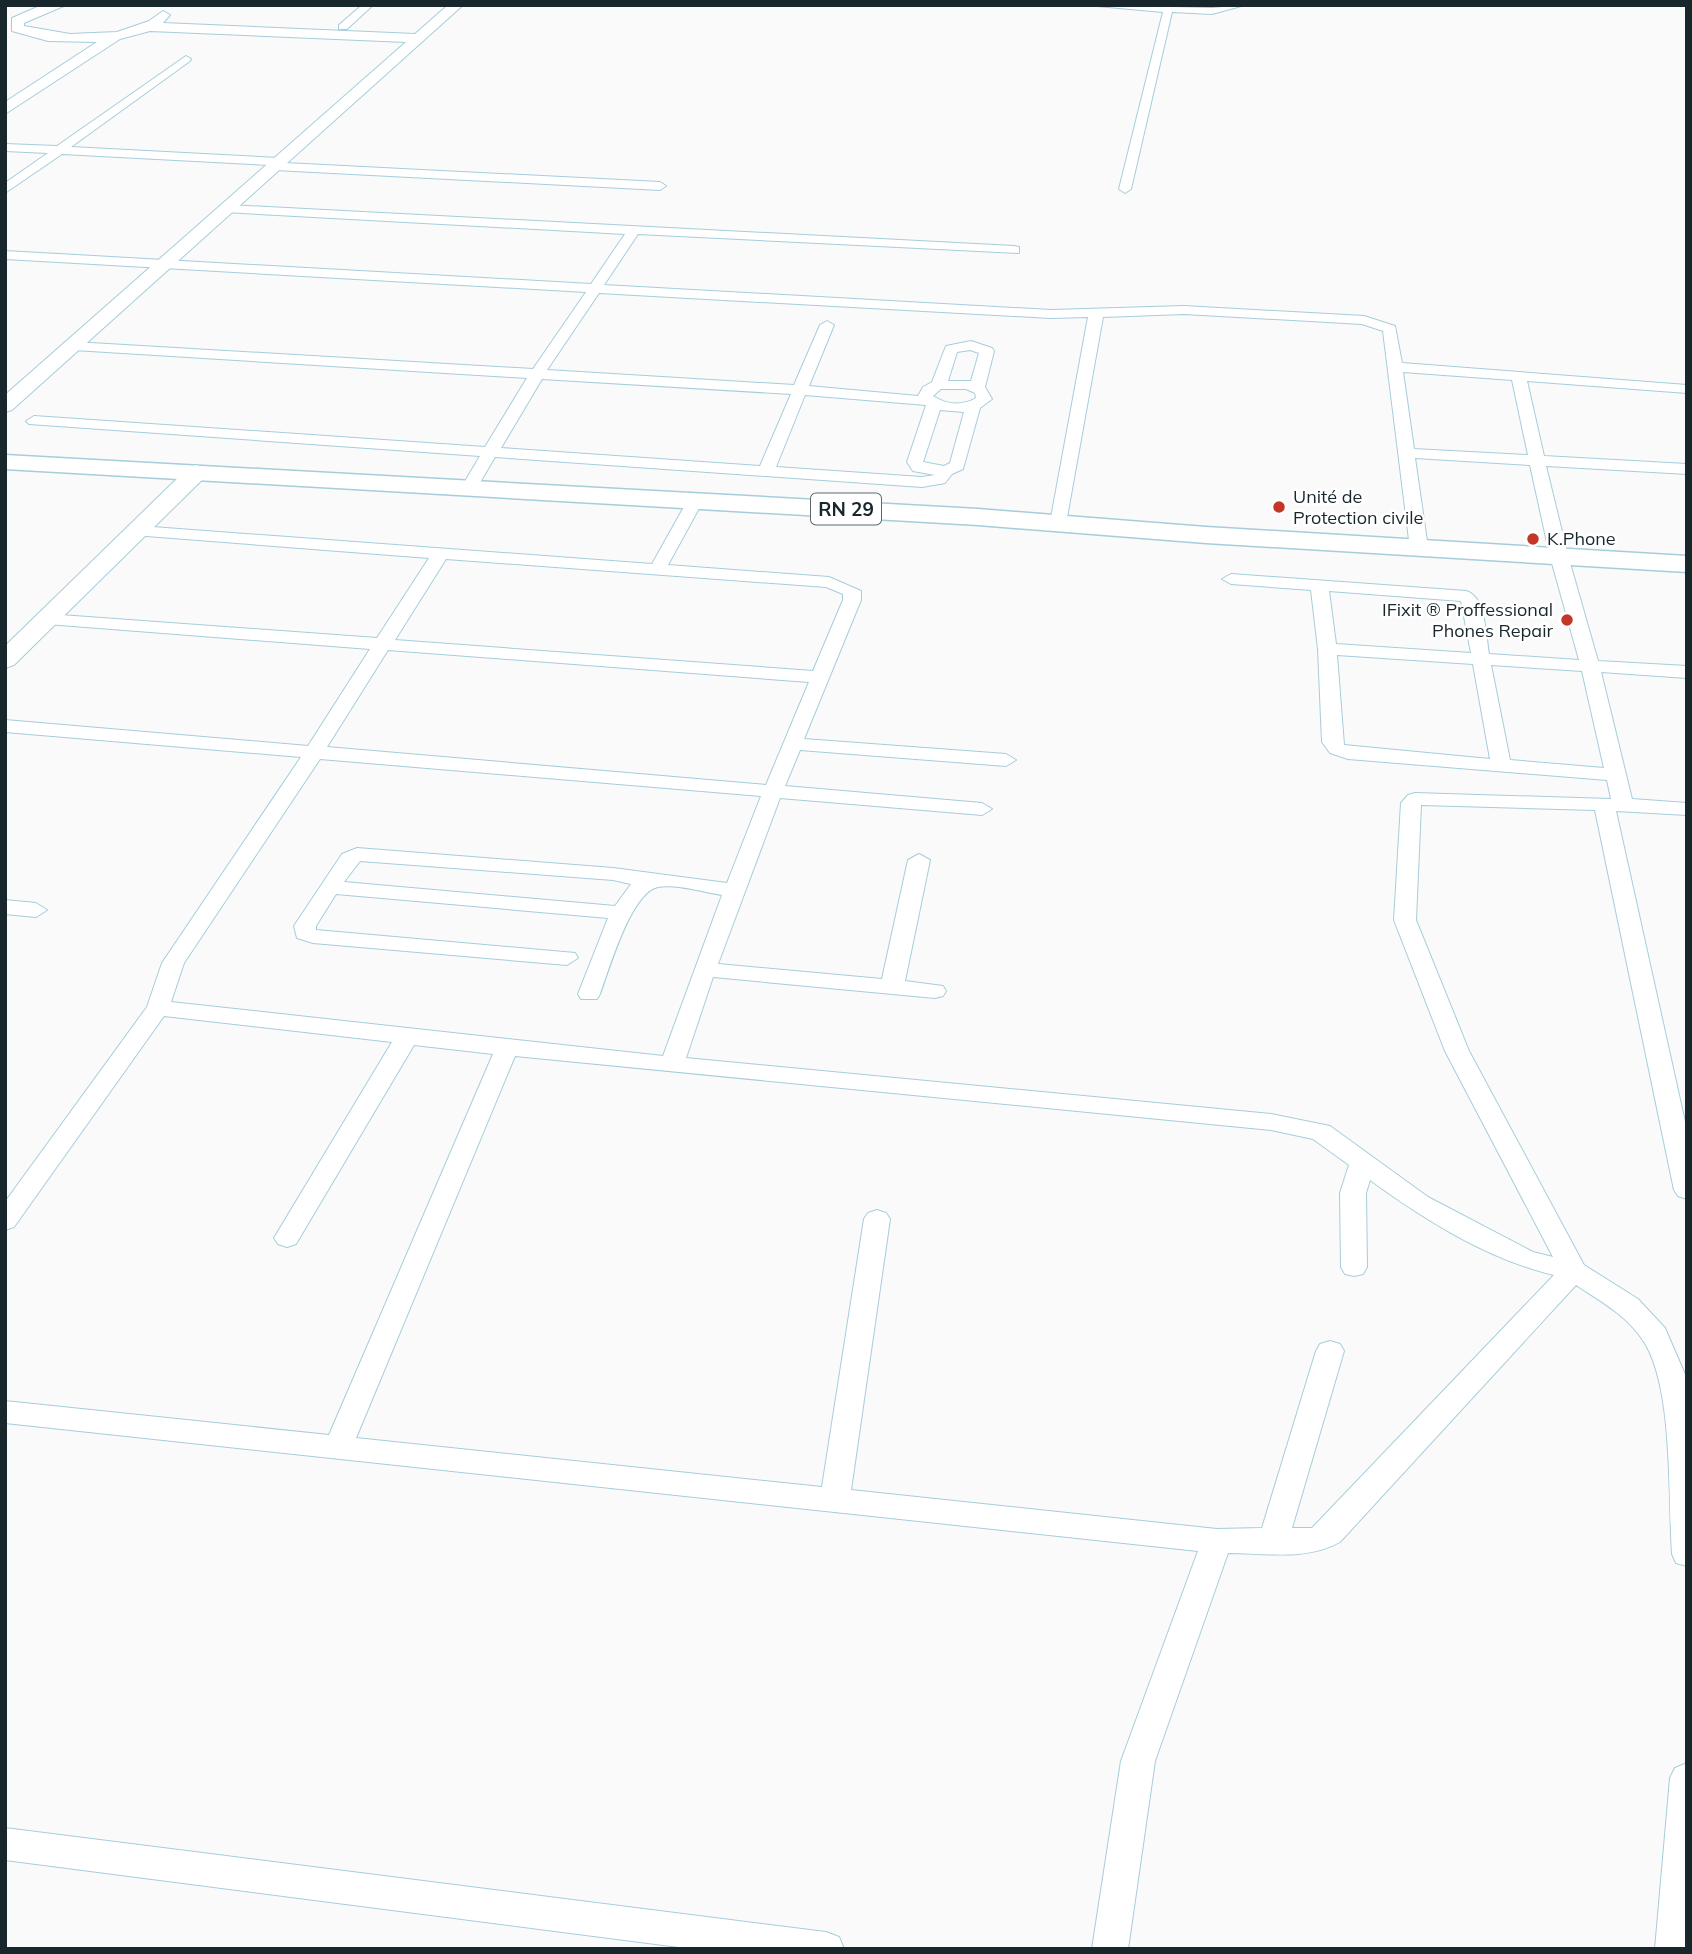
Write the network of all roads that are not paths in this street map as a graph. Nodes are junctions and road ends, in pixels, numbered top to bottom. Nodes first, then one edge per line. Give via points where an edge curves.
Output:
1 (59, 5) edge
2 (368, 5) edge
3 (456, 5) edge
4 (1091, 5) edge
5 (1240, 5) edge
6 (1168, 7) edge
7 (1209, 8) edge
8 (158, 9) edge
9 (9, 18) edge
10 (1202, 26) dead end
11 (148, 27) junction
12 (343, 27) junction
13 (422, 34) junction
14 (118, 35) junction
15 (186, 59) dead end
16 (5, 109) edge
17 (5, 147) edge
18 (59, 150) junction
19 (278, 164) junction
20 (660, 186) dead end
21 (5, 189) edge
22 (1125, 189) dead end
23 (228, 209) junction
24 (634, 230) junction
25 (1014, 250) dead end
26 (5, 255) edge
27 (166, 264) junction
28 (596, 288) junction
29 (1096, 314) junction
30 (827, 325) dead end
31 (79, 341) junction
32 (1395, 367) junction
33 (539, 370) junction
34 (1518, 376) junction
35 (802, 386) junction
36 (976, 388) junction
37 (1687, 389) edge
38 (934, 394) junction
39 (973, 405) junction
40 (5, 406) edge
41 (34, 421) dead end
42 (490, 453) junction
43 (1406, 453) junction
44 (1537, 460) junction
45 (5, 462) edge
46 (1687, 469) edge
47 (766, 471) junction
48 (946, 471) junction
49 (197, 472) junction
50 (469, 488) junction
51 (695, 501) junction
52 (1058, 523) junction
53 (139, 531) junction
54 (1419, 548) junction
55 (440, 554) junction
56 (1559, 556) junction
57 (1687, 564) edge
58 (657, 570) junction
59 (1231, 579) dead end
60 (1319, 585) junction
61 (47, 618) junction
62 (385, 642) junction
63 (1327, 649) junction
64 (1482, 659) junction
65 (5, 660) edge
66 (1590, 665) junction
67 (1687, 672) edge
68 (821, 677) junction
69 (5, 726) edge
70 (792, 744) junction
71 (315, 751) junction
72 (1006, 761) dead end
73 (1501, 765) junction
74 (1616, 775) junction
75 (772, 791) junction
76 (1614, 805) junction
77 (982, 809) dead end
78 (1687, 809) edge
79 (919, 860) dead end
80 (650, 881) junction
81 (330, 887) junction
82 (734, 890) junction
83 (5, 906) edge
84 (36, 910) dead end
85 (621, 913) junction
86 (567, 958) dead end
87 (704, 969) junction
88 (892, 987) junction
89 (935, 991) dead end
90 (589, 993) dead end
91 (158, 1008) junction
92 (407, 1037) junction
93 (507, 1048) junction
94 (672, 1063) junction
95 (1363, 1160) junction
96 (1687, 1189) edge
97 (877, 1219) dead end
98 (5, 1221) edge
99 (287, 1238) dead end
100 (1354, 1267) dead end
101 (1574, 1271) junction
102 (1330, 1351) dead end
103 (5, 1412) edge
104 (338, 1447) junction
105 (1684, 1452) edge
106 (835, 1500) junction
107 (1217, 1541) junction
108 (1273, 1543) junction
109 (1687, 1555) edge
110 (1687, 1778) edge
111 (5, 1844) edge
112 (826, 1949) edge
113 (1110, 1949) edge
114 (1673, 1949) edge

1 - 9 street
2 - 12 street
3 - 13 street
4 - 6 street
5 - 7 street
6 - 7 street
6 - 22 street
7 - 10 street
8 - 11 street
8 - 12 street via 197,21
9 - 14 street via 23,38
11 - 13 street
11 - 14 street
12 - 13 street
13 - 19 street
14 - 16 street
15 - 18 street
17 - 18 street
18 - 19 street
18 - 21 street
19 - 20 street
19 - 23 street
23 - 24 street
23 - 27 street
24 - 25 street
24 - 28 street
26 - 27 street
27 - 28 street
27 - 31 street
28 - 29 street
28 - 33 street
29 - 32 street via 1194,310 1371,321 1390,329
29 - 52 street
30 - 35 street
31 - 33 street
31 - 40 street
32 - 34 street
32 - 43 street
33 - 35 street
33 - 42 street
34 - 37 street
34 - 44 street
35 - 38 street
35 - 47 street
36 - 38 street via 958,384
36 - 38 street via 987,351 971,345 951,349
36 - 39 street via 985,395
38 - 39 street via 953,408
38 - 48 street via 915,462 926,471
39 - 48 street via 957,466
41 - 42 street
42 - 47 street
42 - 50 street
43 - 44 street
43 - 54 street
44 - 46 street
44 - 56 street
45 - 49 main road, RN 29
47 - 48 street via 922,482 939,480
49 - 50 main road, RN 29
49 - 53 street
50 - 51 main road, RN 29
51 - 52 main road, RN 29
51 - 58 street
52 - 54 main road, RN 29
53 - 55 street
53 - 61 street
54 - 56 main road, RN 29
55 - 58 street
55 - 62 street
56 - 57 main road, RN 29
56 - 66 street
58 - 68 street via 829,582 852,591
59 - 60 street
60 - 63 street
60 - 64 street via 1466,596
61 - 62 street
61 - 65 street
62 - 68 street
62 - 71 street
63 - 64 street
63 - 73 street via 1332,742 1337,748
64 - 66 street
64 - 73 street
66 - 67 street
66 - 74 street
68 - 70 street
69 - 71 street
70 - 72 street
70 - 75 street
71 - 75 street
71 - 91 street via 173,963
73 - 74 street
74 - 76 street
75 - 77 street
75 - 82 street
76 - 78 street
76 - 96 street
76 - 101 street via 1424,797 1411,803 1405,920 1457,1051
79 - 88 street
80 - 81 street via 368,853 349,858
80 - 82 street
80 - 85 street via 638,888
81 - 85 street
81 - 86 street via 305,933
82 - 87 street
83 - 84 street
85 - 90 street
87 - 88 street
87 - 94 street
88 - 89 street
91 - 92 street
91 - 98 street
92 - 93 street
92 - 99 street
93 - 94 street
93 - 104 street
94 - 95 street via 1271,1122 1321,1132
95 - 100 street via 1353,1193
95 - 101 street via 1419,1203 1501,1247 1524,1259
97 - 106 street
101 - 105 street via 1628,1306 1655,1335 1676,1387
101 - 108 street via 1329,1533 1317,1540
102 - 108 street
103 - 104 street
104 - 106 street
105 - 109 street
106 - 107 street
107 - 108 street
107 - 113 street via 1138,1761
110 - 114 street
111 - 112 street

